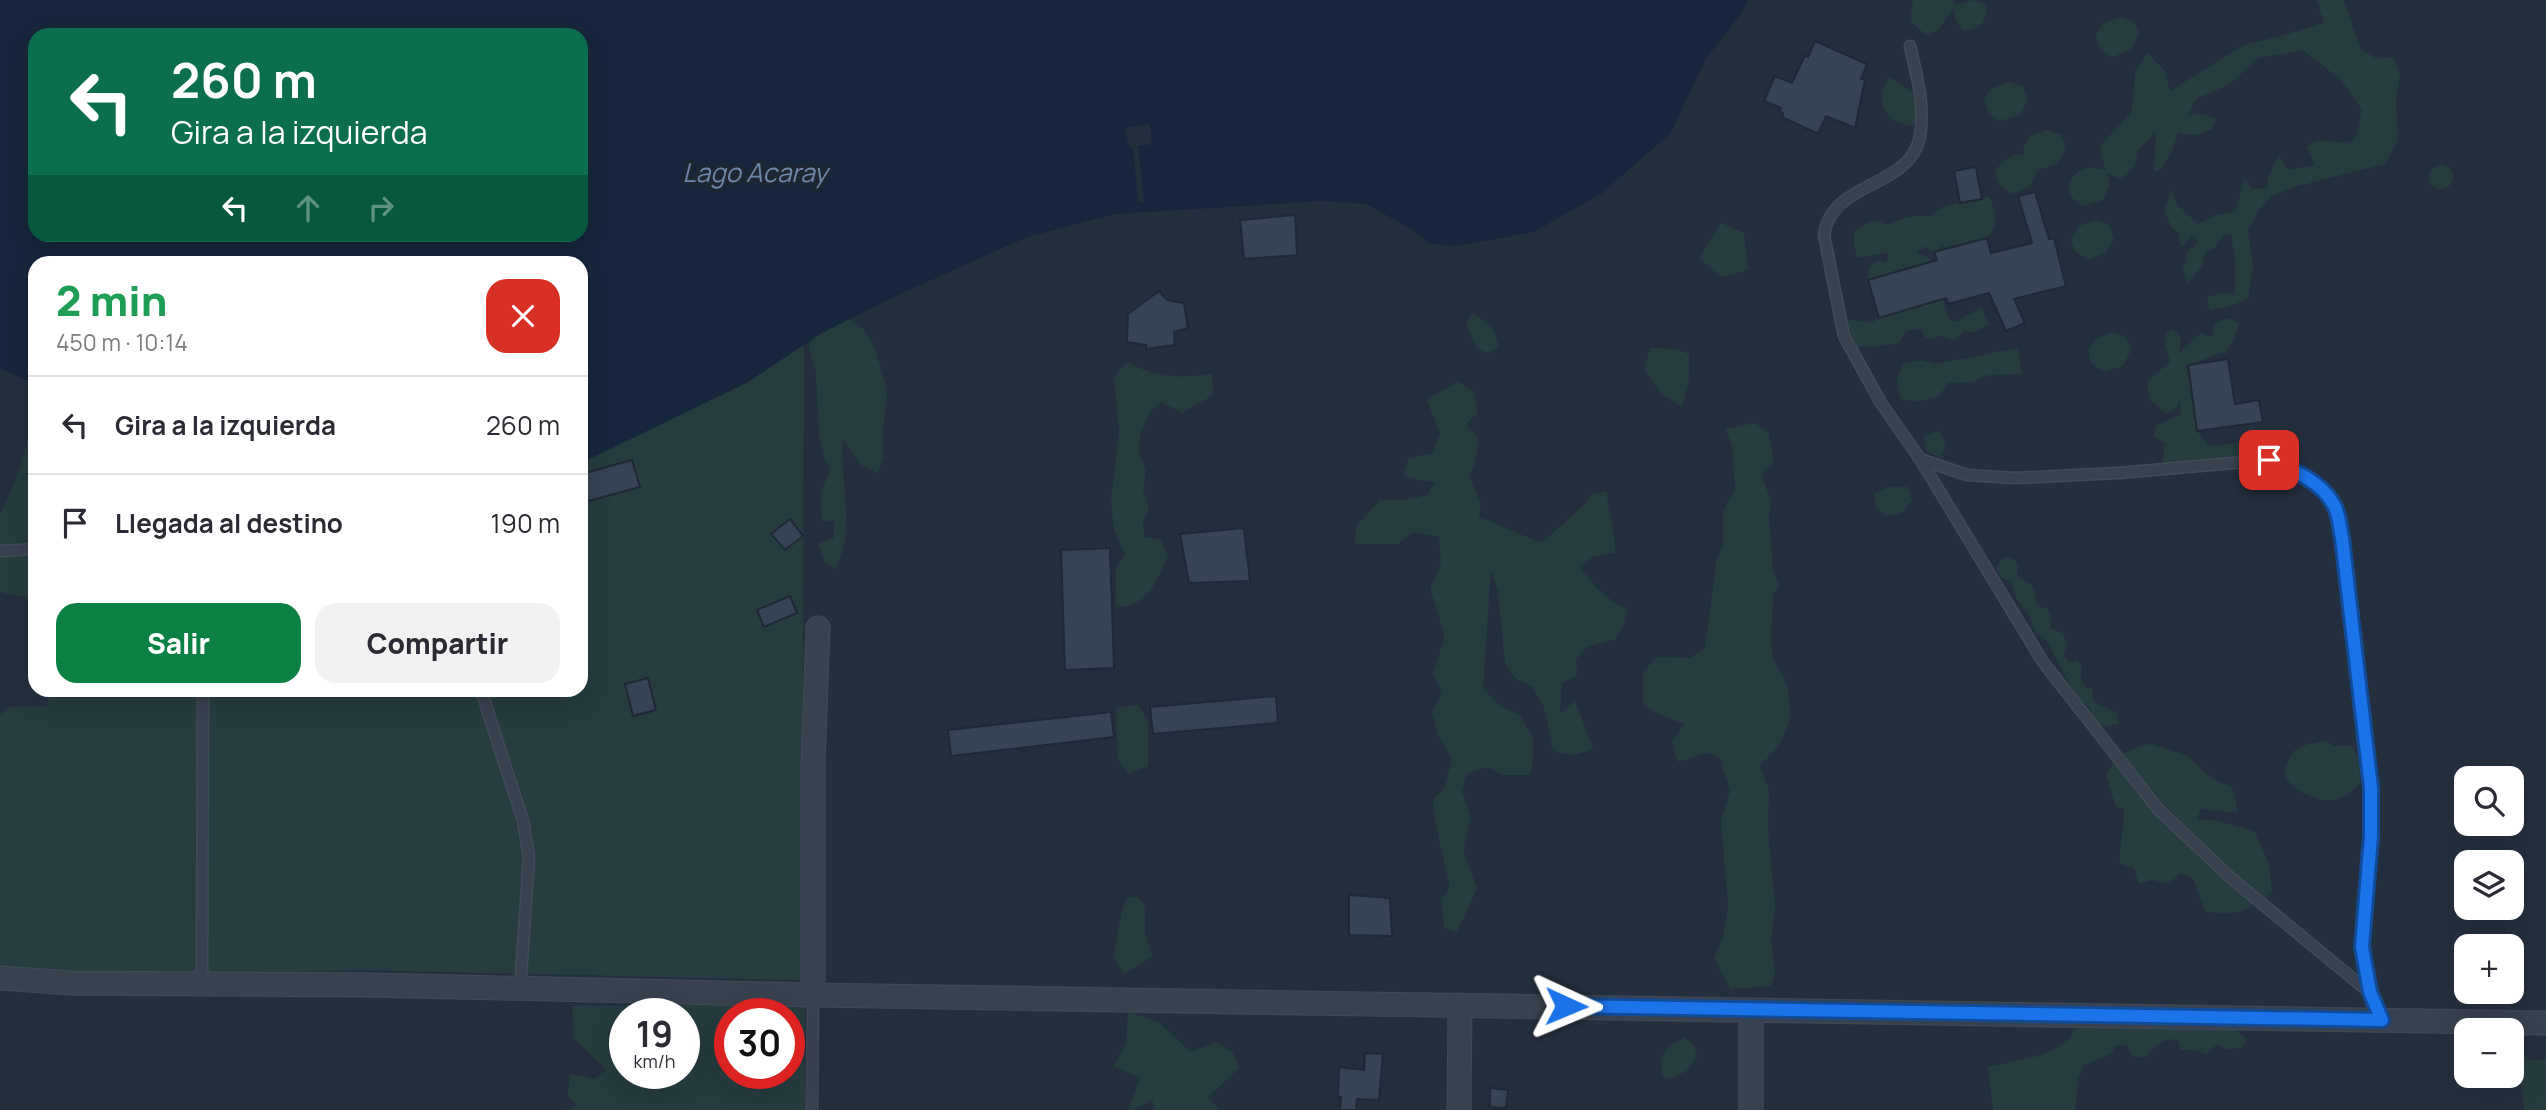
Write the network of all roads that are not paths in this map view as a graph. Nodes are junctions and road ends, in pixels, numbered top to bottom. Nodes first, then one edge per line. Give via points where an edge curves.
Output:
1 (1910, 46) dead end
2 (1920, 459) junction
3 (28, 549) edge
4 (0, 551) edge
5 (818, 628) dead end
6 (203, 697) edge
7 (483, 697) edge
8 (0, 978) edge
9 (202, 985) junction
10 (520, 990) junction
11 (2370, 992) junction
12 (813, 996) junction
13 (1460, 1004) junction
14 (1751, 1010) junction
15 (2382, 1020) junction
16 (2546, 1023) edge
17 (812, 1110) edge
18 (1459, 1110) edge
19 (1751, 1110) edge

1 - 2 lane via 1921,95 1920,136 1914,153 1904,167 1831,211 1824,235 1844,336 1881,403
2 - 11 lane via 2043,662 2158,809 2232,879
2 - 11 lane via 1967,475 2015,478 2269,460 2320,487 2334,506 2342,538 2371,788 2362,947
3 - 4 lane
5 - 12 street
6 - 9 lane
7 - 10 lane via 523,821 529,857
8 - 9 street
9 - 10 street
10 - 12 street
11 - 15 lane
12 - 13 street
12 - 17 lane
13 - 14 street
13 - 18 street
14 - 15 street
14 - 19 street
15 - 16 street

